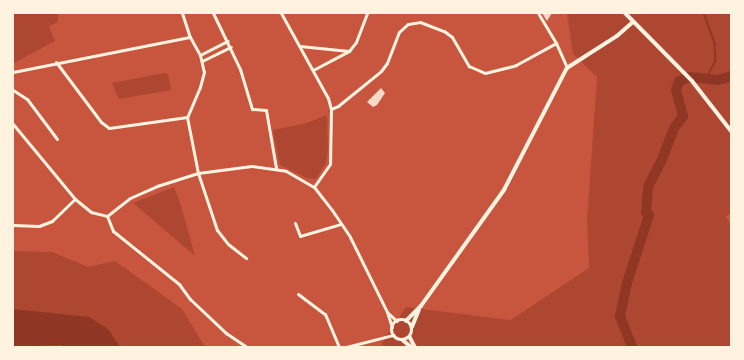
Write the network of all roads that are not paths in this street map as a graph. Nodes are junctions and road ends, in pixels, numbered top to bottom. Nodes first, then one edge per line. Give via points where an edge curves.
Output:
1 (182, 13) edge
2 (213, 13) edge
3 (281, 13) edge
4 (366, 13) edge
5 (538, 13) edge
6 (625, 13) edge
7 (633, 22) junction
8 (190, 37) junction
9 (228, 41) junction
10 (556, 43) junction
11 (300, 46) junction
12 (231, 47) junction
13 (349, 51) junction
14 (200, 55) junction
15 (202, 61) junction
16 (56, 62) junction
17 (567, 68) junction
18 (313, 70) junction
19 (13, 72) edge
20 (13, 90) edge
21 (331, 109) junction
22 (187, 117) junction
23 (13, 124) edge
24 (731, 131) edge
25 (57, 139) dead end
26 (276, 168) junction
27 (198, 173) junction
28 (314, 188) junction
29 (75, 199) junction
30 (107, 216) junction
31 (295, 223) dead end
32 (341, 224) junction
33 (13, 225) edge
34 (246, 258) dead end
35 (298, 294) dead end
36 (421, 306) junction
37 (387, 312) junction
38 (397, 321) junction
39 (406, 321) junction
40 (392, 327) junction
41 (412, 328) junction
42 (393, 335) junction
43 (410, 336) junction
44 (403, 340) junction
45 (247, 347) edge
46 (339, 347) edge
47 (346, 347) edge
48 (411, 347) edge
49 (415, 347) edge

1 - 8 street
2 - 9 street
3 - 11 street
4 - 13 street via 356,42
5 - 10 street
6 - 7 main road
7 - 17 street via 617,36
7 - 24 main road via 692,81
8 - 14 street
8 - 16 street
9 - 12 street
9 - 14 street
10 - 17 street
10 - 21 street via 516,65 485,73 469,66 452,37 444,31 420,22 408,24 399,32 387,63 381,71
11 - 13 street
11 - 18 street
12 - 15 street
12 - 26 street via 252,109 266,110
13 - 18 street
14 - 15 street
15 - 22 street via 204,72 200,87
16 - 19 street
16 - 22 street via 101,122 109,128
17 - 36 street via 504,190
18 - 21 street
20 - 25 street via 27,100
21 - 28 street via 330,164
22 - 27 street
23 - 29 street
26 - 27 street via 252,166
26 - 28 street via 294,175
27 - 30 street via 130,198
27 - 34 street via 217,230 228,244
28 - 32 street
29 - 30 street via 91,212
29 - 33 street via 52,221 39,226
30 - 45 street via 113,231 179,284 190,300 226,333
31 - 32 street via 300,236
32 - 37 street
35 - 46 street via 325,314
36 - 39 street
36 - 41 street
37 - 38 street
37 - 40 street
38 - 39 street
38 - 40 street
39 - 41 street
40 - 42 street
41 - 43 street
42 - 44 street
42 - 47 street
43 - 44 street
43 - 49 street
44 - 48 street

